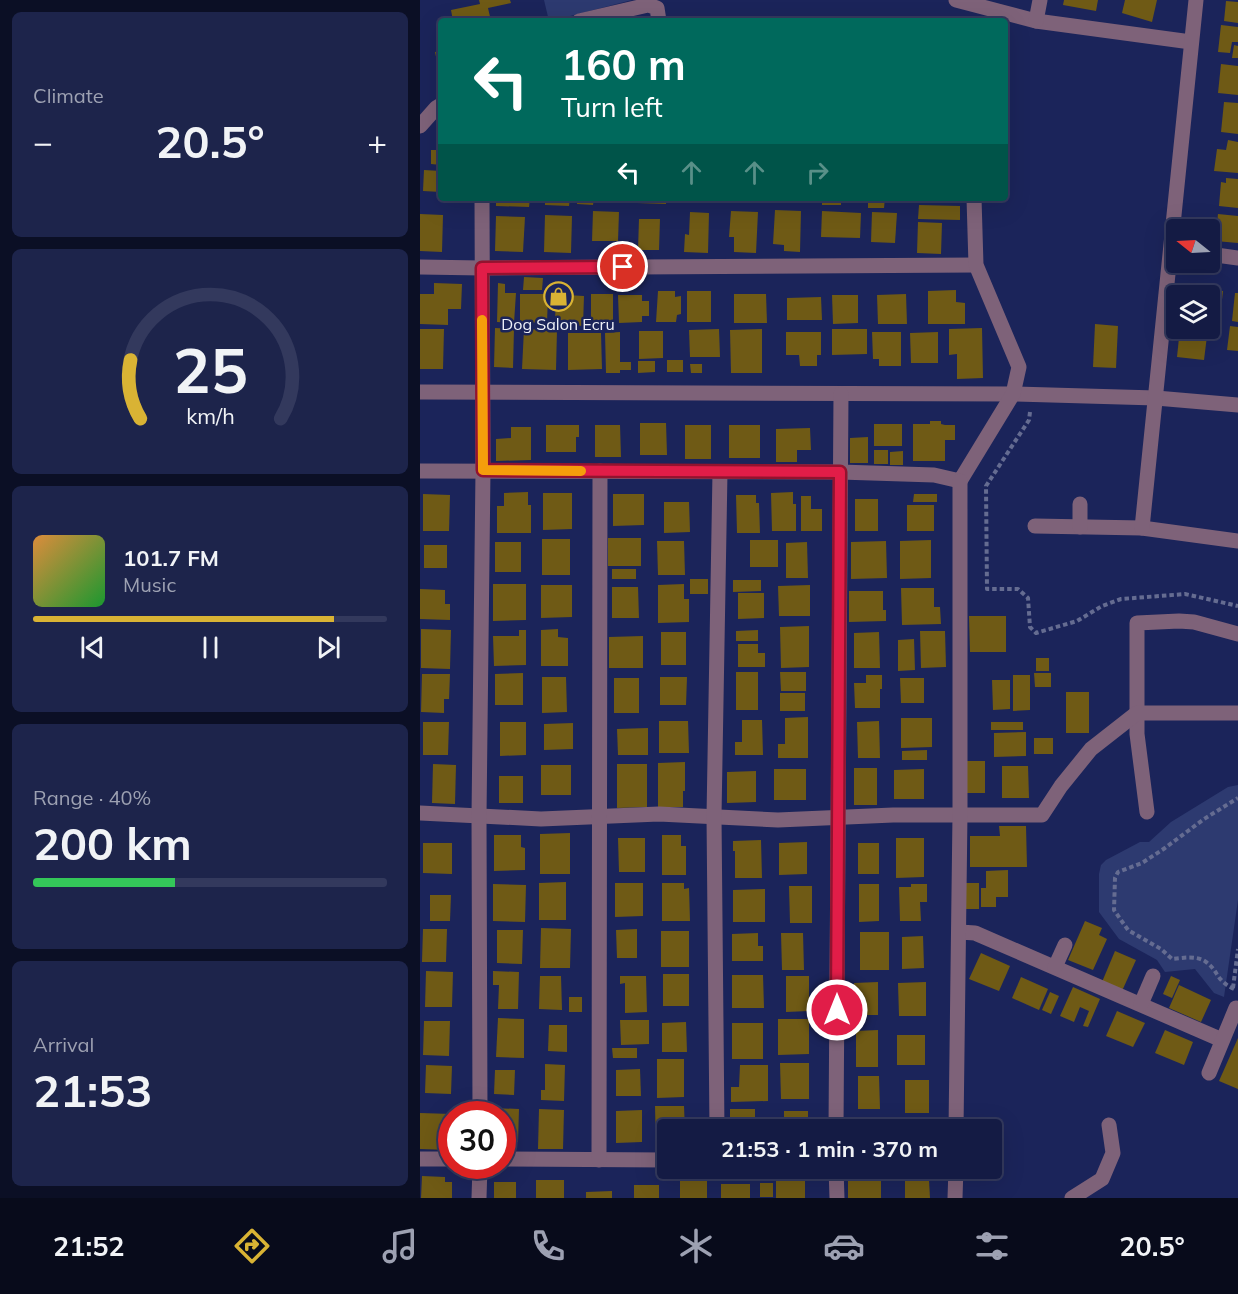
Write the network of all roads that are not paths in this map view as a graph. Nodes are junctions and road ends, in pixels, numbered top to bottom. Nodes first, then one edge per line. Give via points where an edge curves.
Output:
1 (956, 0) edge
2 (1040, 0) edge
3 (1196, 0) edge
4 (592, 18) edge
5 (659, 18) edge
6 (1036, 21) junction
7 (1191, 42) junction
8 (438, 107) edge
9 (420, 126) edge
10 (482, 201) edge
11 (974, 201) edge
12 (1177, 219) edge
13 (1220, 256) edge
14 (1238, 258) edge
15 (976, 265) junction
16 (420, 267) edge
17 (482, 268) junction
18 (1171, 273) edge
19 (420, 392) edge
20 (483, 392) junction
21 (841, 394) junction
22 (1013, 394) junction
23 (1156, 398) junction
24 (1238, 405) edge
25 (483, 470) junction
26 (420, 471) edge
27 (600, 471) junction
28 (720, 472) junction
29 (840, 472) junction
30 (960, 481) junction
31 (1080, 504) dead end
32 (1035, 526) dead end
33 (1080, 527) junction
34 (1142, 528) junction
35 (1238, 541) edge
36 (1238, 634) edge
37 (1137, 713) junction
38 (1238, 713) edge
39 (1147, 812) dead end
40 (420, 813) edge
41 (960, 814) junction
42 (479, 816) junction
43 (714, 816) junction
44 (599, 817) junction
45 (838, 818) junction
46 (960, 932) junction
47 (1065, 945) dead end
48 (1055, 968) junction
49 (1153, 976) dead end
50 (1141, 1004) junction
51 (1236, 1008) dead end
52 (1222, 1040) junction
53 (1209, 1073) dead end
54 (480, 1101) edge
55 (717, 1119) edge
56 (836, 1119) edge
57 (956, 1119) edge
58 (1109, 1125) dead end
59 (420, 1158) edge
60 (438, 1158) edge
61 (516, 1159) edge
62 (599, 1160) junction
63 (657, 1160) edge
64 (480, 1179) edge
65 (836, 1179) edge
66 (956, 1179) edge
67 (479, 1198) edge
68 (837, 1198) edge
69 (955, 1198) edge
70 (1072, 1198) edge

1 - 6 street
2 - 6 street
3 - 7 street
4 - 5 street via 648,5 657,8
6 - 7 street
7 - 12 street
8 - 9 street
10 - 17 street
11 - 15 street
13 - 14 street
15 - 17 street
15 - 22 street via 1019,367
16 - 17 street
17 - 20 street
18 - 23 street
19 - 20 street
20 - 21 street
20 - 25 street
21 - 22 street
21 - 29 street
22 - 23 street
22 - 30 street
23 - 24 street
23 - 34 street
25 - 26 street
25 - 27 street
25 - 42 street
27 - 28 street
27 - 44 street
28 - 29 street
28 - 43 street
29 - 30 street via 934,474
29 - 45 street
30 - 41 street
31 - 33 street
32 - 33 street
33 - 34 street
34 - 35 street
36 - 37 street via 1194,622 1137,623
37 - 38 street
37 - 39 street
37 - 41 street via 1091,749 1042,815
40 - 42 street
41 - 45 street
41 - 46 street
42 - 44 street
42 - 54 street
43 - 44 street
43 - 45 street
43 - 55 street
44 - 62 street
45 - 56 street
46 - 48 street via 975,933
46 - 57 street
47 - 48 street
48 - 50 street
49 - 50 street
50 - 52 street
51 - 52 street
52 - 53 street
58 - 70 street via 1113,1153 1102,1179
59 - 60 street
61 - 62 street
62 - 63 street
64 - 67 street
65 - 68 street
66 - 69 street

